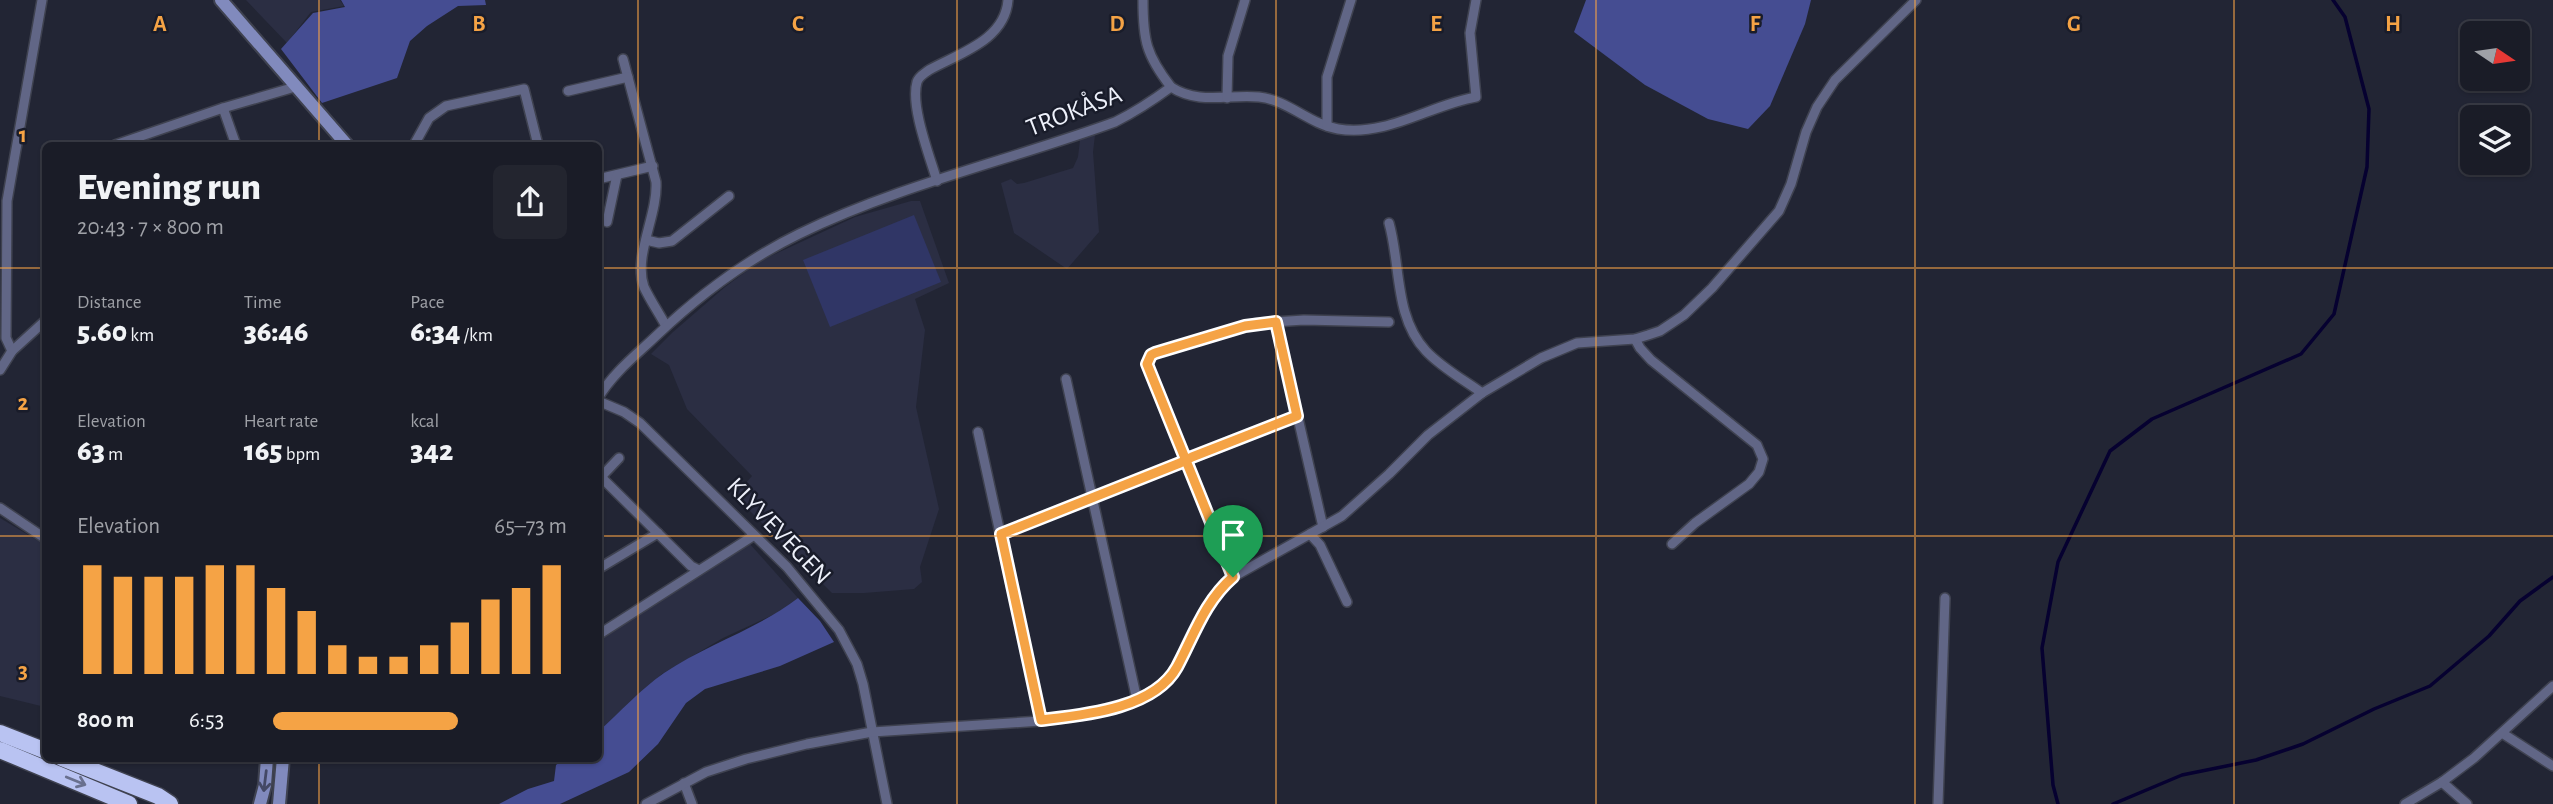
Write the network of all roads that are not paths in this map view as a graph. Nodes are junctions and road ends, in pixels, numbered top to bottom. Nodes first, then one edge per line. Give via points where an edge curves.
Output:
1 (42, 0) edge
2 (221, 0) edge
3 (1008, 0) edge
4 (1143, 0) edge
5 (1245, 0) edge
6 (1351, 0) edge
7 (1476, 0) edge
8 (1916, 0) edge
9 (623, 59) dead end
10 (628, 77) junction
11 (295, 87) junction
12 (1171, 88) junction
13 (568, 91) dead end
14 (1227, 98) junction
15 (223, 108) junction
16 (1326, 126) junction
17 (124, 142) edge
18 (235, 142) edge
19 (344, 142) edge
20 (416, 142) edge
21 (537, 142) edge
22 (653, 166) junction
23 (617, 175) junction
24 (602, 178) edge
25 (937, 181) junction
26 (729, 196) dead end
27 (607, 222) dead end
28 (1389, 223) dead end
29 (646, 240) junction
30 (1276, 322) junction
31 (1389, 322) dead end
32 (42, 324) edge
33 (666, 326) junction
34 (1635, 338) junction
35 (12, 351) junction
36 (0, 370) edge
37 (1066, 379) dead end
38 (602, 392) edge
39 (1482, 393) junction
40 (602, 402) edge
41 (1297, 416) junction
42 (978, 432) dead end
43 (619, 457) dead end
44 (1186, 460) junction
45 (602, 476) edge
46 (602, 480) edge
47 (1092, 498) junction
48 (0, 508) edge
49 (1323, 527) junction
50 (658, 533) junction
51 (1001, 534) junction
52 (1310, 534) junction
53 (42, 536) edge
54 (753, 536) junction
55 (1672, 544) dead end
56 (602, 567) edge
57 (699, 570) junction
58 (1233, 577) junction
59 (1945, 598) dead end
60 (1347, 601) dead end
61 (602, 632) edge
62 (2553, 686) edge
63 (1137, 700) junction
64 (1041, 720) junction
65 (872, 732) junction
66 (0, 733) edge
67 (2502, 733) junction
68 (42, 749) edge
69 (0, 750) edge
70 (72, 762) edge
71 (267, 762) edge
72 (283, 762) edge
73 (2553, 766) edge
74 (2442, 782) junction
75 (684, 783) junction
76 (129, 804) edge
77 (170, 804) edge
78 (260, 804) edge
79 (279, 804) edge
80 (646, 804) edge
81 (692, 804) edge
82 (887, 804) edge
83 (1938, 804) edge
84 (2405, 804) edge
85 (2467, 804) edge

1 - 35 street via 8,201 6,338
2 - 11 main road
3 - 25 street via 1003,21 991,36 929,70 916,84 918,111
4 - 12 street via 1147,51
5 - 14 street via 1228,56
6 - 16 street via 1326,77
7 - 16 street via 1470,33 1476,97 1389,125 1352,130
8 - 34 street via 1835,80 1817,107 1783,205 1772,221 1684,314 1660,331
9 - 10 street
10 - 13 street
10 - 22 street
11 - 15 street
11 - 19 main road
12 - 14 street via 1195,97
12 - 25 street, TROKÅSA via 1115,122
14 - 16 street via 1275,100
15 - 17 street
15 - 18 street
20 - 21 street via 429,118 446,106 524,89
22 - 23 street
22 - 29 street via 657,189
23 - 24 street
23 - 27 street
25 - 33 street, TROKÅSA via 800,234 757,257
26 - 29 street via 672,241
28 - 39 street via 1402,302 1413,332 1428,353
29 - 33 street via 641,269 644,285
30 - 31 street
30 - 41 street
30 - 44 street via 1245,326 1155,353 1149,359
32 - 35 street
33 - 38 street, TROKÅSA
34 - 39 street via 1560,349
34 - 55 street via 1651,360 1762,452 1762,466 1749,484
35 - 36 street
37 - 47 street
39 - 49 street via 1428,435 1354,507
40 - 54 street, KLYVEVEGEN via 640,423
41 - 44 street
41 - 49 street
42 - 51 street
43 - 45 street
44 - 47 street
44 - 58 street
46 - 50 street
47 - 51 street
47 - 63 street
48 - 53 street
49 - 52 street
50 - 56 street
50 - 57 street
51 - 64 street
52 - 58 street
52 - 60 street
54 - 57 street
54 - 65 street, KLYVEVEGEN via 804,586 842,636 857,664
57 - 61 street
58 - 63 street via 1213,598 1175,670 1160,687
59 - 83 street
62 - 67 street
63 - 64 street via 1084,715
64 - 65 street
65 - 75 street via 746,759
65 - 82 street, KLYVEVEGEN
66 - 68 highway
67 - 73 street
67 - 74 street
69 -> 76 highway
70 - 77 highway
71 -> 78 main road
72 - 79 main road
74 - 84 street
74 - 85 street
75 - 80 street
75 - 81 street

